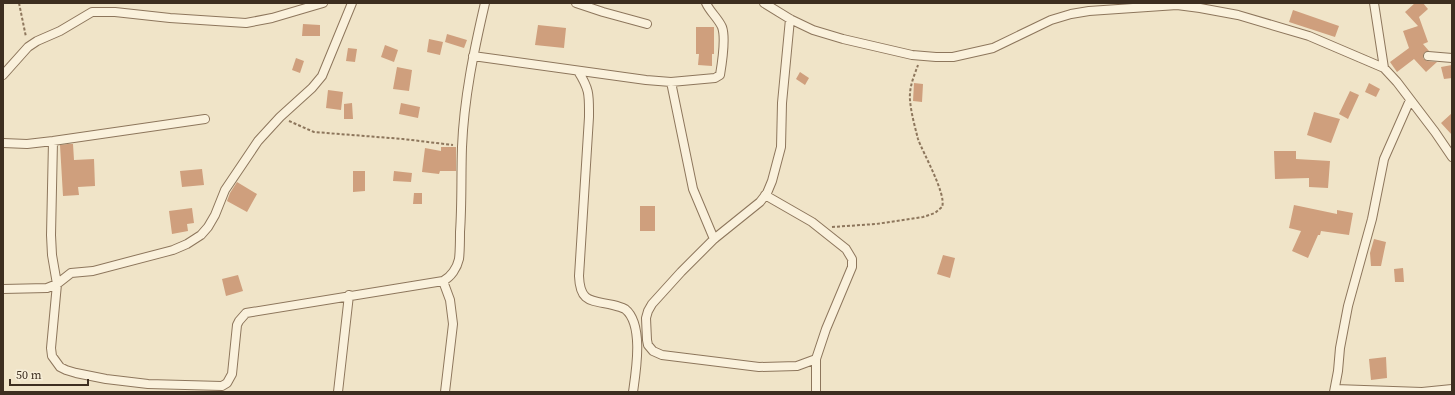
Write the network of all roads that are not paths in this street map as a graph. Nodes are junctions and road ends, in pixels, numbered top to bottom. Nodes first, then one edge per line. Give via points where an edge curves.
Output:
1 (323, 3) edge
2 (352, 3) edge
3 (485, 3) edge
4 (576, 3) edge
5 (706, 3) edge
6 (764, 3) edge
7 (1374, 3) edge
8 (1180, 4) edge
9 (790, 19) junction
10 (647, 24) dead end
11 (473, 56) junction
12 (1428, 56) dead end
13 (1452, 58) edge
14 (1384, 68) junction
15 (578, 71) junction
16 (3, 76) edge
17 (671, 82) junction
18 (1410, 100) junction
19 (205, 119) dead end
20 (54, 141) junction
21 (3, 143) edge
22 (1452, 157) edge
23 (765, 195) junction
24 (714, 239) junction
25 (443, 281) junction
26 (57, 284) junction
27 (3, 289) edge
28 (350, 295) junction
29 (816, 359) junction
30 (1452, 389) edge
31 (1334, 390) edge
32 (338, 392) edge
33 (445, 392) edge
34 (634, 392) edge
35 (816, 392) edge

1 - 16 street via 246,23 96,11 60,31 37,40
2 - 26 street via 322,76 280,117 252,150 225,190 215,215 201,235 173,250 93,271 71,273
3 - 11 street
4 - 10 street
5 - 17 street via 723,31 720,75 715,78
6 - 9 street
7 - 14 street
8 - 9 street via 1071,14 1051,20 993,48 954,57 912,55 843,39 813,30
8 - 14 street via 1238,15 1309,36
9 - 23 street via 780,147 772,181
11 - 15 street
11 - 25 street via 462,147 459,260 456,268
12 - 13 street
14 - 18 street via 1398,82
15 - 17 street
15 - 34 street via 587,86 589,110 579,287 587,298 624,308 633,320 637,365
17 - 24 street via 693,189
18 - 22 street
18 - 31 street via 1384,158 1372,219 1348,306
19 - 20 street
20 - 21 street
20 - 26 street via 51,235
23 - 24 street via 754,208
23 - 29 street via 818,227 846,249 852,263
24 - 29 street via 652,304 646,318 648,345 653,351 662,355 759,367 798,366
25 - 28 street
25 - 33 street via 450,300 453,324
26 - 27 street via 42,289
26 - 28 street via 51,348 52,356 60,367 76,373 148,384 224,385 232,374 237,325 246,313
28 - 32 street
29 - 35 street
30 - 31 street via 1422,392

